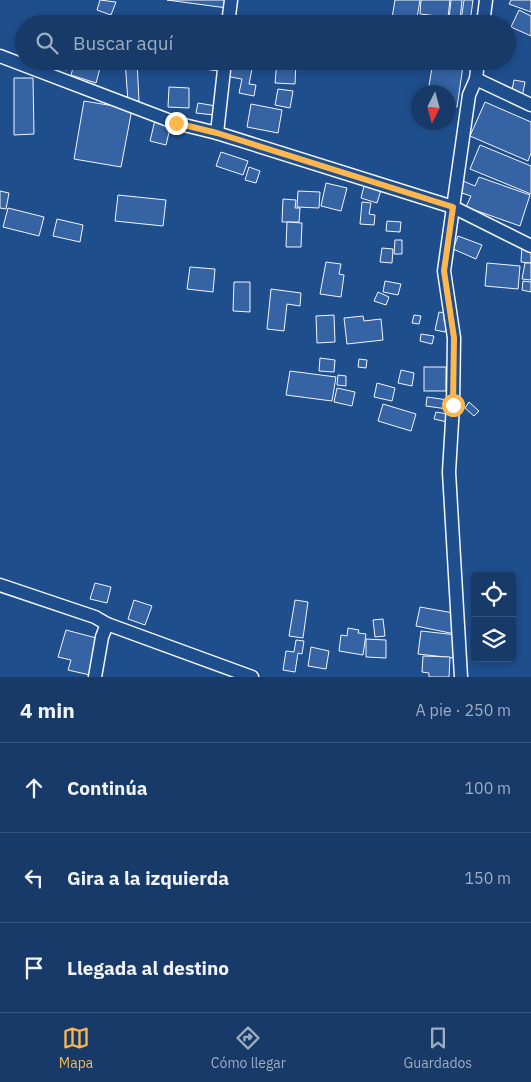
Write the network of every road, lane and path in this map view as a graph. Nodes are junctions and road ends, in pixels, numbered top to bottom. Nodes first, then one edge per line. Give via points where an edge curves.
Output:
1 (231, 0) edge
2 (486, 0) edge
3 (229, 15) edge
4 (484, 15) edge
5 (0, 56) edge
6 (15, 62) edge
7 (37, 70) edge
8 (224, 70) edge
9 (477, 70) edge
10 (476, 79) junction
11 (531, 105) edge
12 (217, 133) junction
13 (453, 207) junction
14 (531, 246) edge
15 (0, 585) edge
16 (107, 624) junction
17 (95, 677) edge
18 (252, 677) edge
19 (461, 677) edge

1 - 3 street
2 - 4 street
5 - 6 street
7 - 12 street via 176,123
8 - 12 street
9 - 10 street
10 - 11 street
10 - 13 street via 469,95
12 - 13 street
13 - 14 street
13 - 19 street via 444,271 454,338 449,472
15 - 16 street
16 - 17 street
16 - 18 street

